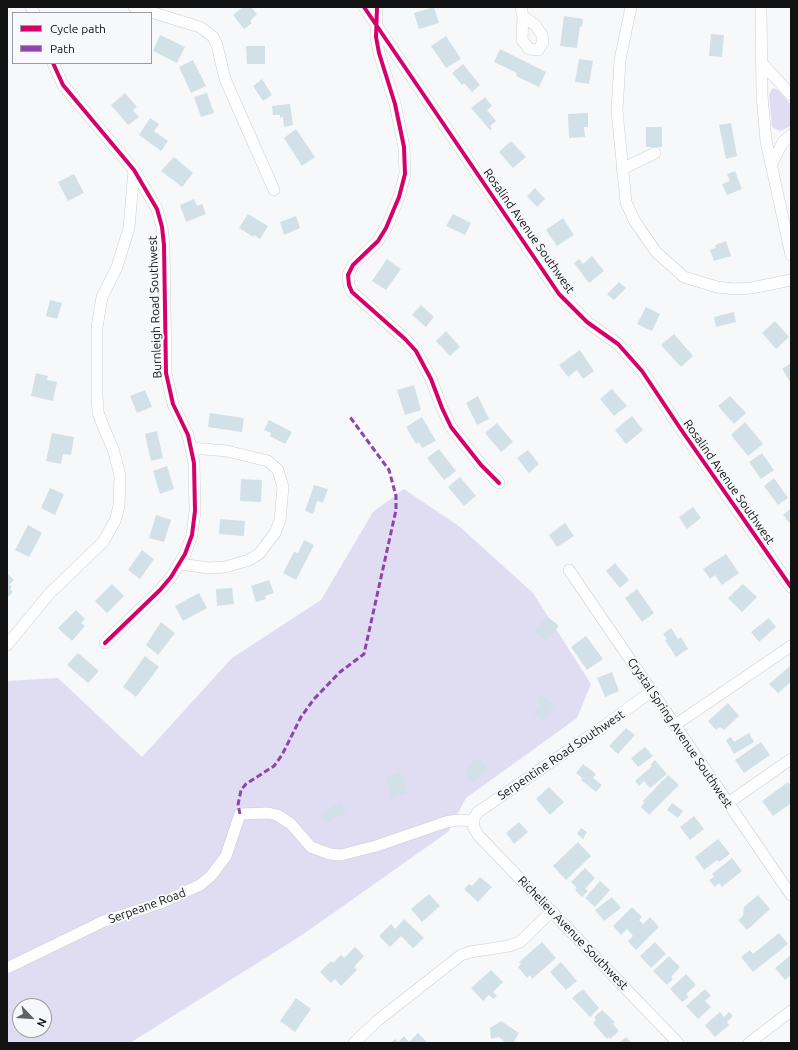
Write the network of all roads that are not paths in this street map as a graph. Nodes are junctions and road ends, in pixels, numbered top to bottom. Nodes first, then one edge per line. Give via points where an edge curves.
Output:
1 (134, 7) edge
2 (364, 7) edge
3 (378, 7) edge
4 (631, 7) edge
5 (760, 7) edge
6 (150, 12) edge
7 (152, 12) edge
8 (376, 23) junction
9 (761, 62) junction
10 (53, 64) edge
11 (791, 95) edge
12 (791, 135) edge
13 (655, 153) dead end
14 (771, 165) junction
15 (622, 169) junction
16 (134, 170) junction
17 (274, 190) dead end
18 (791, 255) edge
19 (791, 280) edge
20 (191, 448) junction
21 (499, 483) dead end
22 (180, 564) junction
23 (569, 570) dead end
24 (791, 587) edge
25 (105, 643) dead end
26 (7, 645) edge
27 (791, 646) edge
28 (652, 691) junction
29 (675, 725) junction
30 (791, 759) edge
31 (728, 803) junction
32 (473, 821) junction
33 (791, 895) edge
34 (552, 911) junction
35 (7, 968) edge
36 (791, 1011) edge
37 (354, 1043) edge
38 (678, 1043) edge
39 (748, 1043) edge

1 - 6 street
2 - 8 street, Rosalind Avenue Southwest
3 - 8 street
4 - 15 street via 620,60 617,90
5 - 9 street
7 - 17 street via 200,27 213,37 227,85
8 - 21 street via 379,53 395,104 404,147 405,174 386,228 373,246 353,265 348,275 348,286 416,351 425,364 452,427 472,455
8 - 24 street, Rosalind Avenue Southwest via 559,294 587,322 618,344 638,366
9 - 11 street
9 - 14 street via 762,95
10 - 16 street, Burnleigh Road Southwest via 63,85
12 - 14 street via 783,142
13 - 15 street
14 - 18 street
15 - 19 street via 626,202 634,220 656,252 684,277 711,286 734,289
16 - 20 street, Burnleigh Road Southwest via 150,195 162,227 166,373 173,404 188,435
16 - 26 street via 129,228 122,254 102,297 97,327 97,396 103,426 120,475 117,514 103,542 49,594
20 - 22 street, Burnleigh Road Southwest via 196,487 195,511 192,535
20 - 22 street via 227,451 268,461 278,470 283,487 280,520 275,533 259,554 249,560 225,567 209,568
22 - 25 street, Burnleigh Road Southwest via 144,607
23 - 28 street, Crystal Spring Avenue Southwest
27 - 29 street
28 - 29 street, Crystal Spring Avenue Southwest
28 - 32 street, Serpentine Road Southwest via 478,812
29 - 31 street, Crystal Spring Avenue Southwest
30 - 31 street
31 - 33 street, Crystal Spring Avenue Southwest
32 - 34 street, Richelieu Avenue Southwest via 474,831
32 - 35 street, Serpeane Road via 446,822 341,855 311,847 291,824 277,815 240,814 226,856 212,876 200,885 160,903 104,921
34 - 37 street via 520,942 461,955 377,1021
34 - 38 street, Richelieu Avenue Southwest
36 - 39 street

